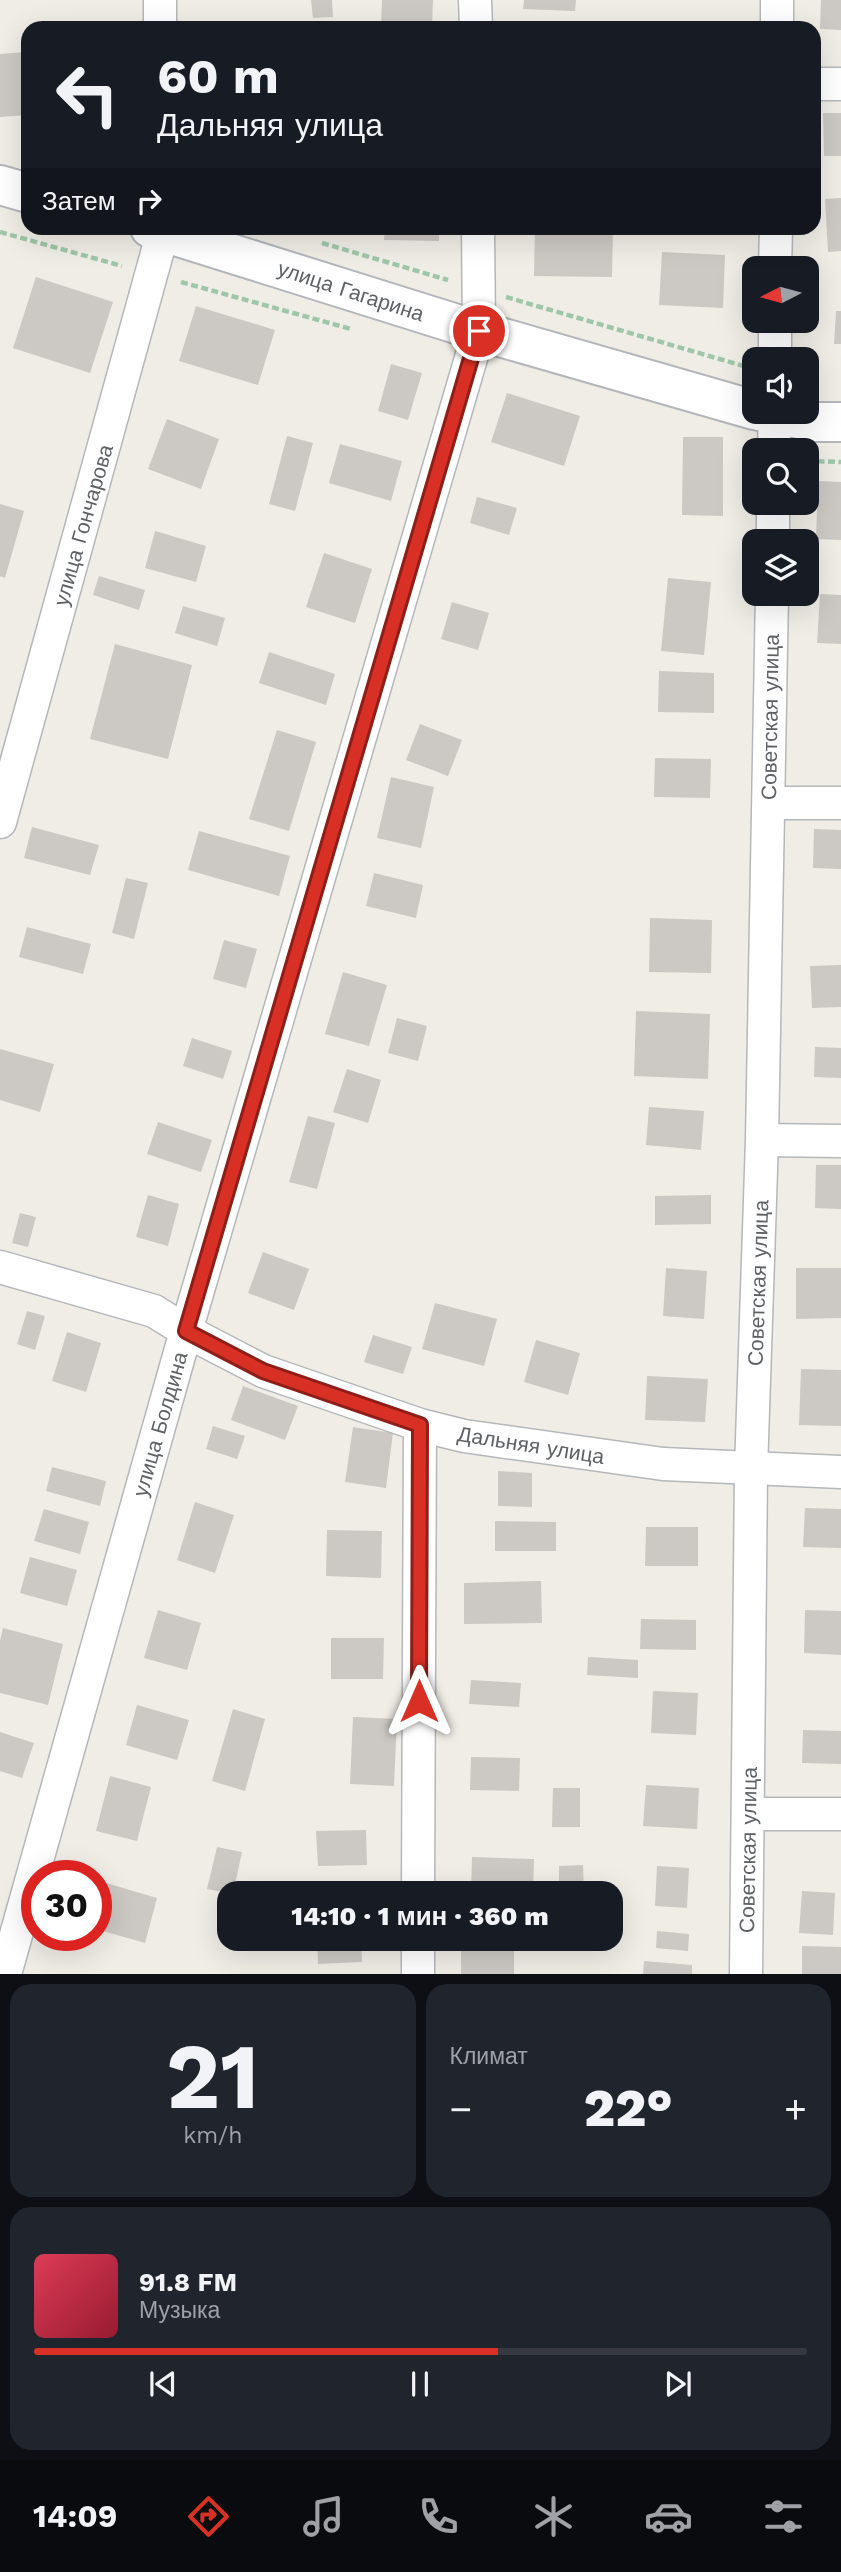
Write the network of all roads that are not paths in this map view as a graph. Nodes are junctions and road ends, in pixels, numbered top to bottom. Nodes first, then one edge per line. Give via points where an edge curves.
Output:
1 (160, 0) edge
2 (475, 0) edge
3 (777, 0) edge
4 (160, 21) edge
5 (475, 21) edge
6 (777, 21) edge
7 (821, 84) edge
8 (841, 84) edge
9 (0, 185) edge
10 (21, 191) edge
11 (158, 235) edge
12 (179, 235) edge
13 (478, 235) edge
14 (776, 235) edge
15 (775, 256) edge
16 (479, 331) junction
17 (742, 412) edge
18 (819, 422) edge
19 (841, 422) edge
20 (772, 606) edge
21 (769, 803) junction
22 (841, 803) edge
23 (0, 822) edge
24 (762, 1140) junction
25 (841, 1140) edge
26 (0, 1267) edge
27 (186, 1331) junction
28 (420, 1425) junction
29 (751, 1470) junction
30 (841, 1472) edge
31 (749, 1814) junction
32 (841, 1814) edge
33 (418, 1881) edge
34 (418, 1951) edge
35 (5, 1973) edge
36 (418, 1973) edge
37 (746, 1973) edge

1 - 4 street
2 - 5 street
3 - 6 street
7 - 8 street
9 - 10 main road
11 - 23 street, улица Гончарова
12 - 16 main road, улица Гагарина
13 - 16 street, улица Болдина
14 - 15 street
16 - 17 main road, улица Гагарина
16 - 27 street, улица Болдина
18 - 19 main road, улица Гагарина
20 - 21 street, Советская улица
21 - 22 street
21 - 24 street, Советская улица
24 - 25 street
24 - 29 street, Советская улица
26 - 27 street, Дальняя улица via 154,1311
27 - 28 street, Дальняя улица via 263,1371
27 - 35 street, улица Болдина
28 - 29 street, Дальняя улица via 464,1436 663,1464
28 - 33 street
29 - 30 street, Дальняя улица
29 - 31 street, Советская улица
31 - 32 street
31 - 37 street, Советская улица
34 - 36 street

